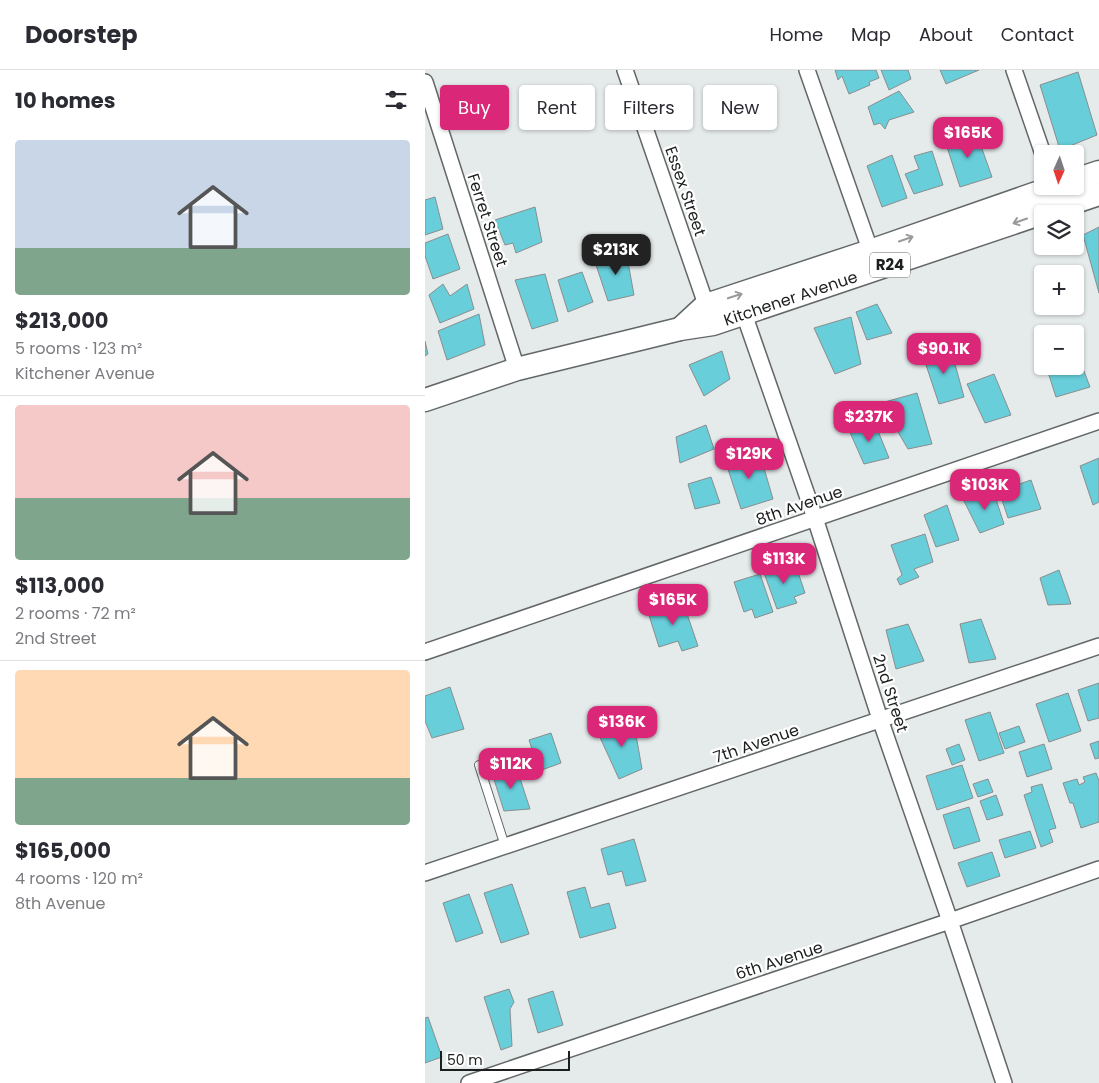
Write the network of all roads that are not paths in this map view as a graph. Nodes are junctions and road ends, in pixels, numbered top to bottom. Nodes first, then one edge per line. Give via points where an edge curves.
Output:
1 (625, 70) edge
2 (807, 70) edge
3 (1014, 70) edge
4 (425, 82) edge
5 (1040, 145) edge
6 (1099, 172) edge
7 (1084, 179) edge
8 (1084, 192) edge
9 (1099, 194) edge
10 (1045, 195) edge
11 (873, 260) junction
12 (744, 314) junction
13 (709, 315) junction
14 (517, 369) junction
15 (425, 400) edge
16 (1099, 422) edge
17 (815, 518) junction
18 (1099, 646) edge
19 (425, 652) edge
20 (880, 719) junction
21 (479, 766) dead end
22 (505, 846) junction
23 (1099, 869) edge
24 (425, 874) edge
25 (950, 921) junction
26 (469, 1083) edge
27 (1004, 1083) edge

1 - 13 street, Essex Street
2 - 11 street
3 - 5 street
4 - 14 street, Ferret Street
6 - 7 main road, Kitchener Avenue / R24
8 - 9 main road, Kitchener Avenue / R24
10 - 11 main road, Kitchener Avenue / R24
11 - 12 main road, Kitchener Avenue / R24
13 -> 11 main road, Kitchener Avenue / R24
12 - 13 main road, Kitchener Avenue / R24
12 - 17 street, 2nd Street
13 - 14 main road, Kitchener Avenue / R24 via 680,329
14 - 15 main road, Kitchener Avenue / R24
16 - 17 street, 8th Avenue
17 - 19 street, 8th Avenue
17 - 20 street, 2nd Street
18 - 20 street, 7th Avenue
20 - 22 street, 7th Avenue
20 - 25 street, 2nd Street
21 - 22 lane
22 - 24 street, 7th Avenue
23 - 25 street, 6th Avenue
25 - 26 street, 6th Avenue
25 - 27 street, 2nd Street

